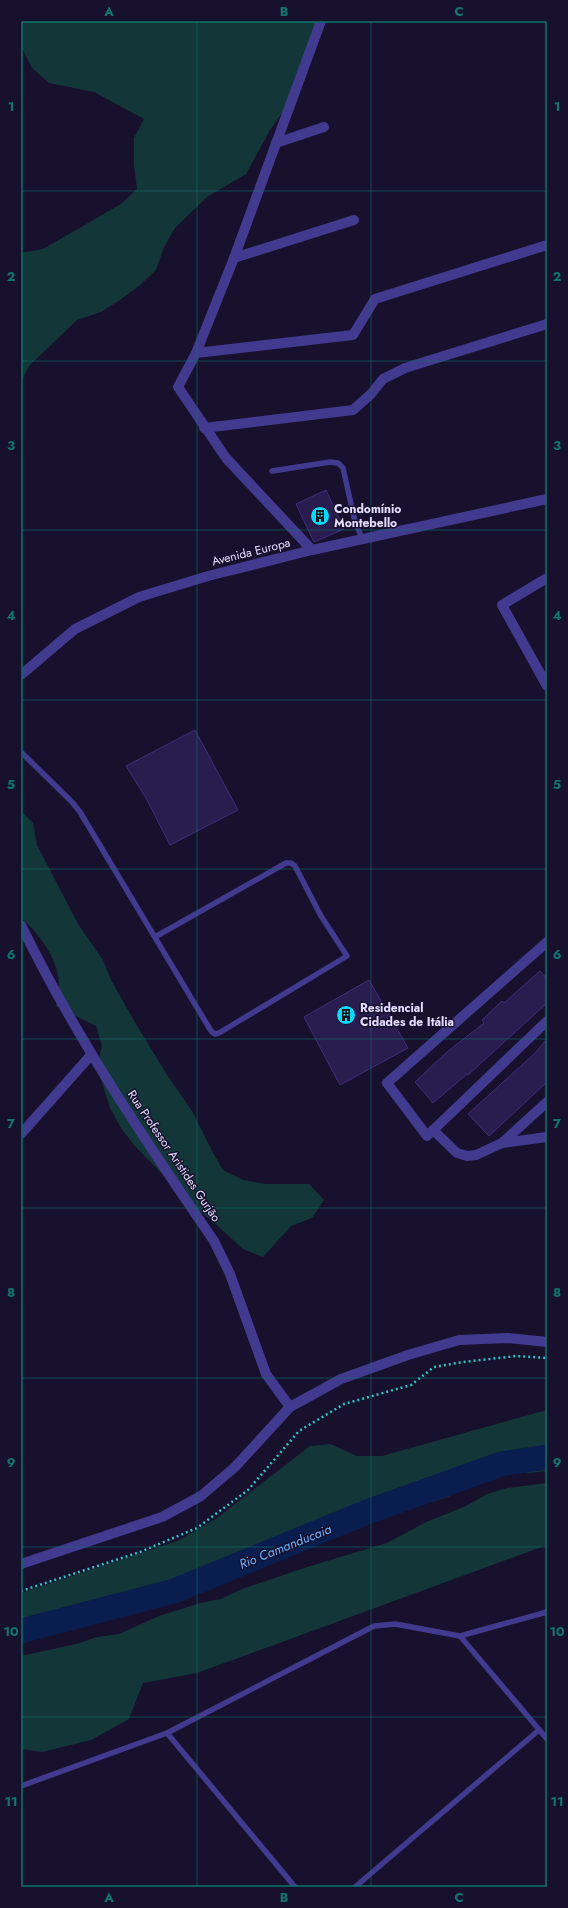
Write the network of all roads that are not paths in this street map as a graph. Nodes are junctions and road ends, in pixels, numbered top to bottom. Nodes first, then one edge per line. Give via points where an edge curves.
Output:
1 (321, 21) edge
2 (324, 127) dead end
3 (276, 142) junction
4 (354, 220) dead end
5 (547, 245) edge
6 (234, 258) junction
7 (547, 324) edge
8 (196, 353) junction
9 (204, 428) junction
10 (272, 471) dead end
11 (547, 492) edge
12 (547, 499) edge
13 (510, 508) junction
14 (362, 538) junction
15 (312, 550) junction
16 (547, 578) edge
17 (21, 675) edge
18 (547, 686) edge
19 (21, 752) edge
20 (21, 925) edge
21 (155, 937) junction
22 (547, 942) edge
23 (547, 1021) edge
24 (91, 1055) junction
25 (547, 1102) edge
26 (433, 1130) junction
27 (21, 1134) edge
28 (547, 1137) edge
29 (502, 1143) junction
30 (547, 1342) edge
31 (290, 1407) junction
32 (21, 1564) edge
33 (547, 1612) edge
34 (460, 1636) junction
35 (539, 1730) junction
36 (167, 1733) junction
37 (547, 1739) edge
38 (21, 1786) edge
39 (295, 1887) edge
40 (355, 1887) edge

1 - 3 street
2 - 3 street
3 - 6 street
4 - 6 street
5 - 8 street via 375,299 353,335
6 - 8 street
7 - 9 street via 405,368 383,379 372,394 353,410
8 - 9 street via 178,387
9 - 15 street via 226,458
10 - 14 lane via 338,463 343,468 355,522
11 - 13 street, Avenida Europa
12 - 13 street, Avenida Europa
13 - 14 street, Avenida Europa
14 - 15 street, Avenida Europa
15 - 17 street, Avenida Europa via 140,596 75,629
16 - 18 street via 502,605
19 - 21 lane via 80,812
20 - 24 street, Rua Professor Aristides Gurjão via 44,972
21 - 21 lane via 286,863 291,863 347,956 215,1034
22 - 26 street via 387,1083 427,1136
23 - 26 street
24 - 27 street
24 - 31 street, Rua Professor Aristides Gurjão via 214,1241 230,1274 266,1374
25 - 29 street
26 - 29 street via 456,1153 466,1156 476,1155
28 - 29 street
30 - 31 street via 508,1338 459,1340 342,1379
31 - 32 street via 235,1467 201,1496 162,1517
33 - 34 lane
34 - 35 lane
34 - 36 lane via 394,1624 374,1626
35 - 37 lane
35 - 40 lane
36 - 38 lane
36 - 39 lane

